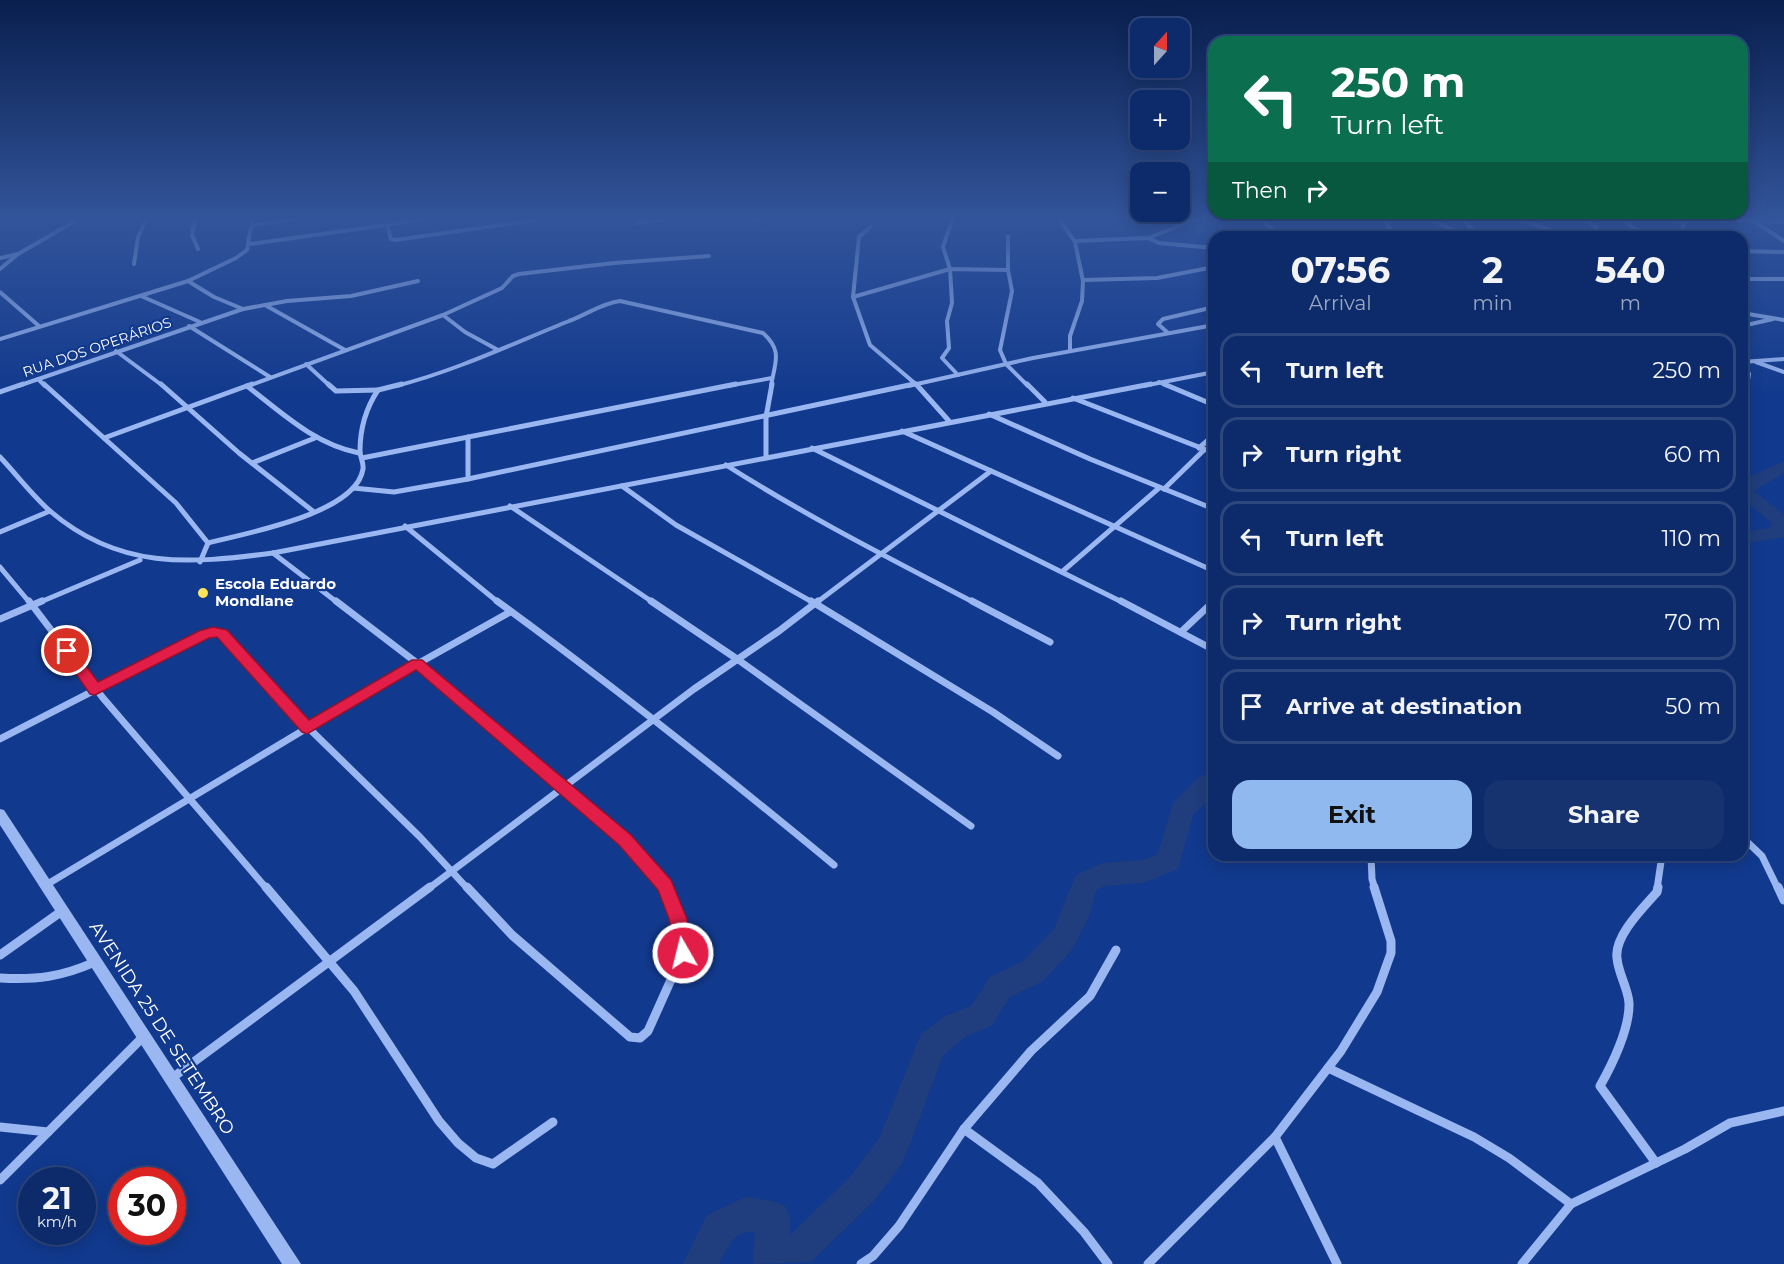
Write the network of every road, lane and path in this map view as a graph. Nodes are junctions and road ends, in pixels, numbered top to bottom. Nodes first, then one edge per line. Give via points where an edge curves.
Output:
1 (192, 279) edge
2 (510, 279) edge
3 (855, 279) edge
4 (915, 279) edge
5 (951, 279) edge
6 (1010, 279) edge
7 (1120, 279) edge
8 (1748, 279) edge
9 (1784, 279) edge
10 (1083, 280) joint
11 (188, 281) junction
12 (418, 281) dead end
13 (0, 292) edge
14 (141, 296) junction
15 (853, 297) junction
16 (265, 305) junction
17 (1208, 308) edge
18 (243, 309) junction
19 (1748, 314) edge
20 (443, 315) junction
21 (1774, 319) junction
22 (1784, 320) edge
23 (200, 322) junction
24 (1748, 325) edge
25 (39, 326) junction
26 (189, 326) junction
27 (1208, 326) edge
28 (1167, 332) junction
29 (0, 339) edge
30 (345, 350) junction
31 (498, 350) junction
32 (116, 351) junction
33 (1070, 351) junction
34 (1784, 359) edge
35 (1752, 361) junction
36 (1748, 362) edge
37 (306, 364) junction
38 (1006, 364) junction
39 (1784, 372) edge
40 (1208, 373) edge
41 (958, 375) junction
42 (270, 377) junction
43 (39, 378) junction
44 (772, 378) junction
45 (1158, 381) junction
46 (916, 384) junction
47 (247, 386) junction
48 (378, 390) junction
49 (0, 392) edge
50 (1072, 398) junction
51 (1045, 402) junction
52 (1208, 402) edge
53 (189, 408) junction
54 (988, 414) junction
55 (766, 417) junction
56 (949, 421) junction
57 (902, 431) junction
58 (468, 437) junction
59 (105, 438) junction
60 (315, 438) junction
61 (1208, 442) edge
62 (812, 447) junction
63 (1202, 449) junction
64 (1208, 451) edge
65 (360, 456) junction
66 (0, 457) edge
67 (766, 457) junction
68 (252, 463) junction
69 (726, 465) junction
70 (991, 471) junction
71 (468, 479) junction
72 (622, 486) junction
73 (353, 488) junction
74 (1161, 489) junction
75 (510, 506) junction
76 (1208, 507) edge
77 (50, 511) junction
78 (315, 512) junction
79 (939, 512) junction
80 (405, 526) junction
81 (1114, 527) junction
82 (0, 532) edge
83 (208, 543) junction
84 (273, 553) junction
85 (879, 553) junction
86 (140, 559) junction
87 (200, 562) junction
88 (0, 567) edge
89 (1208, 568) edge
90 (1063, 571) junction
91 (814, 603) junction
92 (33, 604) junction
93 (1208, 607) edge
94 (510, 612) junction
95 (0, 619) edge
96 (1181, 632) junction
97 (1050, 642) dead end
98 (1208, 647) edge
99 (737, 659) junction
100 (417, 663) junction
101 (95, 690) junction
102 (653, 722) junction
103 (307, 728) junction
104 (0, 739) edge
105 (1058, 756) dead end
106 (562, 786) junction
107 (189, 798) junction
108 (0, 814) edge
109 (971, 826) dead end
110 (1748, 843) edge
111 (1371, 861) edge
112 (1661, 861) edge
113 (834, 865) dead end
114 (452, 873) junction
115 (45, 885) junction
116 (1784, 900) edge
117 (62, 911) junction
118 (1116, 950) dead end
119 (0, 955) edge
120 (95, 962) junction
121 (330, 964) junction
122 (0, 978) edge
123 (143, 1037) junction
124 (1328, 1068) junction
125 (171, 1078) junction
126 (1784, 1111) edge
127 (553, 1122) dead end
128 (0, 1127) edge
129 (964, 1129) junction
130 (48, 1132) junction
131 (1275, 1137) junction
132 (1656, 1163) junction
133 (0, 1180) edge
134 (1571, 1204) junction
135 (292, 1264) edge
136 (861, 1264) edge
137 (1108, 1264) edge
138 (1148, 1264) edge
139 (1337, 1264) edge
140 (1522, 1264) edge

1 - 11 street
2 - 20 street via 502,288
3 - 15 street
4 - 15 street
5 - 41 street via 952,303 947,321 950,342 942,358
6 - 38 street via 1012,291 1000,350
7 - 10 street
8 - 9 street
10 - 33 street via 1080,310 1069,332
11 - 14 street
11 - 18 street
12 - 16 street, RUA DOS OPERÁRIOS via 351,296
13 - 25 street
14 - 23 street
14 - 25 street
15 - 46 street via 870,345
16 - 18 street, RUA DOS OPERÁRIOS
16 - 30 street
17 - 28 street via 1163,319 1158,324
18 - 23 street, RUA DOS OPERÁRIOS
19 - 21 street
20 - 30 street
20 - 31 street
21 - 22 street
21 - 24 street
23 - 26 street, RUA DOS OPERÁRIOS
25 - 29 street
26 - 32 street, RUA DOS OPERÁRIOS
26 - 42 street
27 - 28 street
28 - 33 street
30 - 37 street
31 - 44 street via 609,302 620,301 759,331 777,349
31 - 48 street via 424,380
32 - 43 street, RUA DOS OPERÁRIOS
32 - 53 street
33 - 38 street
34 - 35 street
35 - 36 street
35 - 39 street
37 - 42 street
37 - 48 street via 336,391
38 - 41 street
38 - 51 street
40 - 45 street
41 - 46 street
42 - 47 street
43 - 49 street, RUA DOS OPERÁRIOS
43 - 59 street
44 - 55 street
44 - 58 street
45 - 50 street
45 - 52 street
46 - 55 street
46 - 56 street
47 - 53 street
47 - 60 street
48 - 65 street via 368,405
50 - 51 street
50 - 63 street
51 - 54 street
53 - 59 street
53 - 68 street
54 - 56 street
54 - 74 street
55 - 67 street
55 - 71 street
56 - 57 street
57 - 62 street
57 - 70 street
58 - 65 street
58 - 71 street
59 - 83 street via 176,503
60 - 65 street
60 - 68 street
61 - 63 street
62 - 67 street
62 - 79 street
63 - 64 street
63 - 74 street
65 - 73 street via 361,476
66 - 77 street
67 - 69 street
68 - 78 street
69 - 72 street
69 - 85 street
70 - 79 street
70 - 81 street
71 - 73 street via 394,492
72 - 75 street
72 - 91 street via 676,525
73 - 78 street
74 - 76 street
74 - 81 street
75 - 80 street
75 - 99 street
77 - 82 street
77 - 86 street via 77,533 110,550
78 - 83 street via 296,521
79 - 85 street
79 - 90 street
80 - 84 street
80 - 94 street
81 - 89 street
81 - 90 street
83 - 87 street
84 - 87 street
84 - 100 street
85 - 91 street
85 - 97 street
86 - 87 street
86 - 92 street
88 - 92 street
90 - 96 street
91 - 99 street
91 - 105 street
92 - 95 street
92 - 101 street
93 - 96 street
94 - 100 street
94 - 102 street via 584,665
96 - 98 street
99 - 102 street
99 - 109 street
100 - 103 street
100 - 106 street
101 - 103 street via 204,634 222,633
101 - 104 street
101 - 107 street
102 - 106 street
102 - 113 street
103 - 107 street
103 - 114 street
106 - 114 street
106 - 114 street via 625,840 665,886 678,919 683,953 648,1031 640,1038 630,1038 512,935
107 - 115 street
107 - 121 street
108 - 115 street, AVENIDA 25 DE SETEMBRO
110 - 116 street via 1762,856
111 - 124 street via 1372,879 1391,953 1377,992
112 - 132 street via 1657,892 1626,927 1616,956 1629,1001 1628,1015 1612,1065 1600,1086
114 - 121 street
115 - 117 street, AVENIDA 25 DE SETEMBRO
117 - 119 street
117 - 120 street, AVENIDA 25 DE SETEMBRO
118 - 129 street via 1090,996 1031,1051
120 - 122 street via 57,978
120 - 123 street, AVENIDA 25 DE SETEMBRO
121 - 125 street
121 - 127 street via 361,1000 435,1117 466,1150 492,1164
123 - 125 street, AVENIDA 25 DE SETEMBRO
123 - 130 street
124 - 131 street
124 - 134 street via 1474,1137
125 - 135 street, AVENIDA 25 DE SETEMBRO
126 - 132 street via 1730,1123
128 - 130 street
129 - 136 street via 898,1226 873,1256
129 - 137 street via 1038,1183
130 - 133 street
131 - 138 street
131 - 139 street
132 - 134 street
134 - 140 street

